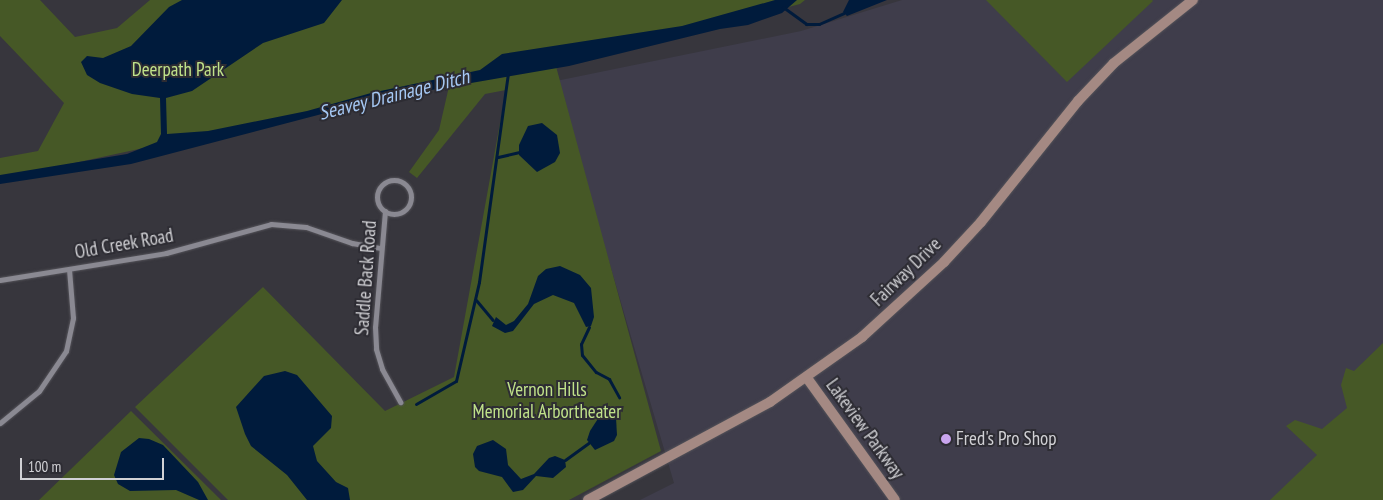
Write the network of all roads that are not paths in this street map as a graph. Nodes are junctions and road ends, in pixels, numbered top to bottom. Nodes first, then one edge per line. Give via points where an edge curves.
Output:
1 (1193, 0) edge
2 (385, 211) junction
3 (380, 248) junction
4 (69, 269) junction
5 (0, 280) edge
6 (807, 378) junction
7 (400, 402) dead end
8 (0, 423) edge
9 (588, 500) edge
10 (895, 500) edge

1 - 6 main road, Fairway Drive via 1114,64 1078,101 981,222 944,262 862,337
2 - 2 street, Saddle Back Road via 377,202 378,191 389,180 400,181 410,194 409,205 400,212
2 - 3 street, Saddle Back Road
3 - 4 street, Old Creek Road via 352,243 306,227 271,224 166,253
3 - 7 street, Saddle Back Road via 376,349 382,369
4 - 5 street, Old Creek Road
4 - 8 street via 73,318 66,351 39,392
6 - 9 main road, Fairway Drive via 724,429
6 - 10 main road, Lakeview Parkway

